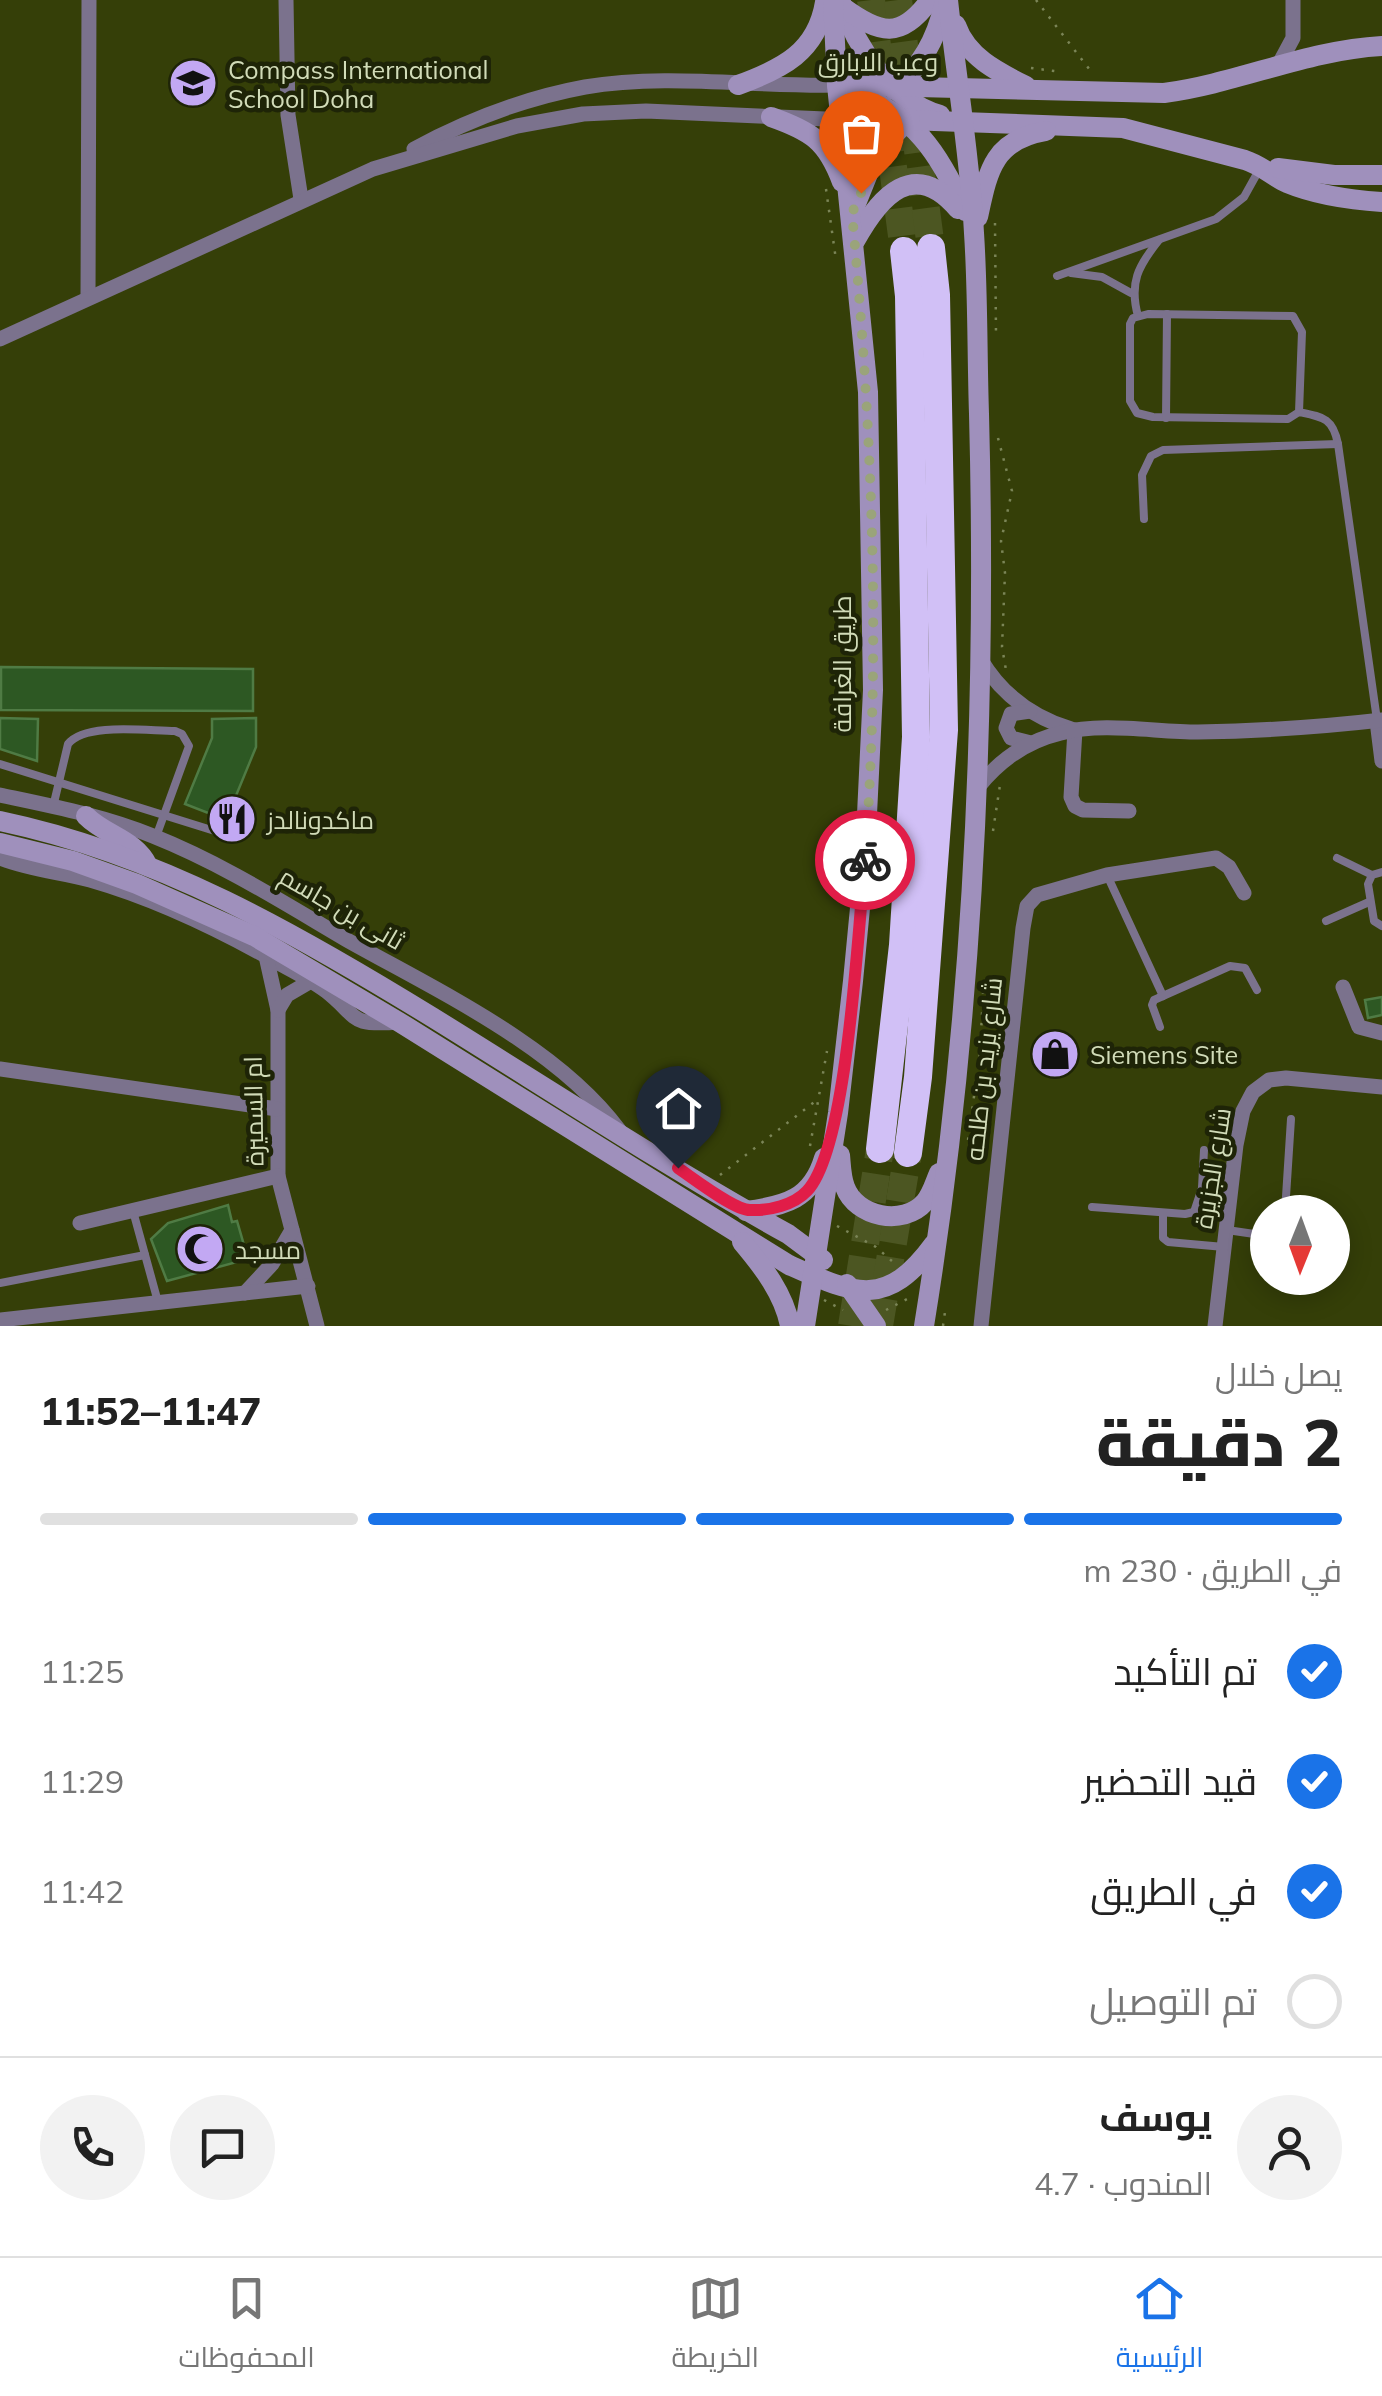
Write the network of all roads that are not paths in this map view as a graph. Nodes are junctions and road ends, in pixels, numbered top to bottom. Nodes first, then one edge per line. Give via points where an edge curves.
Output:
1 (89, 0) edge
2 (286, 0) edge
3 (930, 0) edge
4 (947, 0) edge
5 (1294, 0) edge
6 (835, 2) edge
7 (1382, 46) edge
8 (1279, 64) junction
9 (738, 85) junction
10 (837, 85) junction
11 (957, 86) junction
12 (897, 88) junction
13 (1032, 90) junction
14 (876, 102) junction
15 (914, 115) junction
16 (771, 116) junction
17 (961, 121) junction
18 (842, 123) junction
19 (1078, 126) junction
20 (1261, 165) junction
21 (384, 166) junction
22 (1382, 175) edge
23 (300, 199) junction
24 (1382, 202) edge
25 (852, 213) junction
26 (974, 231) junction
27 (1162, 236) junction
28 (855, 240) junction
29 (1132, 294) junction
30 (88, 298) junction
31 (1167, 314) junction
32 (1138, 316) junction
33 (0, 339) edge
34 (1299, 412) junction
35 (1166, 418) junction
36 (1338, 444) junction
37 (1144, 519) dead end
38 (981, 659) junction
39 (1030, 711) junction
40 (1379, 721) edge
41 (1075, 730) junction
42 (1031, 744) junction
43 (1382, 761) edge
44 (0, 764) edge
45 (58, 782) junction
46 (979, 786) junction
47 (0, 795) edge
48 (52, 807) junction
49 (1129, 811) dead end
50 (163, 815) junction
51 (86, 816) junction
52 (0, 821) edge
53 (218, 832) dead end
54 (156, 837) junction
55 (0, 843) edge
56 (0, 858) edge
57 (1337, 858) dead end
58 (73, 861) junction
59 (24, 866) junction
60 (148, 866) junction
61 (1377, 874) edge
62 (1107, 875) junction
63 (1244, 892) dead end
64 (1369, 902) junction
65 (1326, 921) dead end
66 (1382, 926) edge
67 (266, 956) junction
68 (311, 981) junction
69 (1343, 987) dead end
70 (1258, 990) dead end
71 (1163, 996) junction
72 (278, 1010) junction
73 (399, 1022) junction
74 (1160, 1027) dead end
75 (1382, 1033) edge
76 (0, 1069) edge
77 (1382, 1087) edge
78 (277, 1110) junction
79 (838, 1113) junction
80 (1291, 1119) dead end
81 (621, 1133) junction
82 (949, 1148) junction
83 (880, 1149) tunnel mouth
84 (1204, 1150) dead end
85 (908, 1153) tunnel mouth
86 (278, 1176) junction
87 (1202, 1188) junction
88 (1231, 1190) junction
89 (1286, 1195) edge
90 (1092, 1207) dead end
91 (133, 1210) junction
92 (746, 1211) junction
93 (1163, 1213) junction
94 (80, 1223) dead end
95 (292, 1230) junction
96 (731, 1230) junction
97 (1226, 1230) junction
98 (1250, 1233) edge
99 (938, 1239) junction
100 (1224, 1247) junction
101 (818, 1254) junction
102 (145, 1255) junction
103 (814, 1276) junction
104 (0, 1282) edge
105 (308, 1286) junction
106 (855, 1292) junction
107 (245, 1293) junction
108 (158, 1302) junction
109 (881, 1318) edge
110 (0, 1320) edge
111 (317, 1326) edge
112 (790, 1326) edge
113 (805, 1326) edge
114 (924, 1326) edge
115 (981, 1326) edge
116 (1215, 1326) edge

1 - 30 street
2 - 23 street via 288,115
3 - 6 main road via 907,25 888,30
4 - 11 main road
4 - 12 main road via 921,62
4 - 13 main road via 965,45
5 - 8 street via 1293,38
6 - 9 main road via 799,56
6 - 10 main road, طريق الغرافة
6 - 12 main road via 868,60
7 - 8 main road, وعب الابارق
8 - 13 main road, وعب الابارق via 1188,90
9 - 10 street, وعب الابارق
9 - 21 street, وعب الابارق via 586,87 463,123
10 - 12 main road, وعب الابارق
10 - 14 main road
10 - 18 main road, طريق الغرافة
11 - 12 main road, وعب الابارق
11 - 13 main road, وعب الابارق
11 - 15 main road
11 - 17 main road
12 - 14 main road
12 - 15 main road
14 - 15 main road
14 - 18 main road
15 - 17 main road
15 - 18 main road, وعب الابارق
15 - 25 main road via 876,154
15 - 26 main road
16 - 18 street, وعب الابارق
16 - 21 street, وعب الابارق via 584,114 517,126
16 - 25 main road via 824,145
17 - 19 main road
17 - 26 main road
18 - 25 main road, طريق الغرافة
19 - 20 main road via 1157,134
19 - 26 main road via 1027,135 998,156
20 - 22 main road
20 - 24 main road via 1288,183
20 - 27 lane via 1252,188 1226,213
21 - 23 street, وعب الابارق
23 - 30 street, وعب الابارق
25 - 28 main road, طريق الغرافة
26 - 28 main road via 942,192 917,185 890,191
26 - 38 main road
27 - 29 lane
27 - 29 lane via 1062,274 1102,277
28 - 79 main road, طريق الغرافة via 868,392 873,690 865,856
29 - 32 lane
30 - 33 street, وعب الابارق
31 - 32 lane
31 - 34 lane via 1293,316 1302,332
31 - 35 lane
32 - 35 lane via 1130,324 1130,401 1136,414
34 - 35 lane via 1288,418
34 - 36 lane via 1326,418
36 - 37 lane via 1163,450 1151,456 1142,475
36 - 40 lane
38 - 39 street via 1007,694
38 - 46 main road
39 - 41 street
39 - 42 street via 1011,714 1006,728 1011,738
40 - 41 street via 1200,732
40 - 43 street
41 - 42 street
41 - 49 street via 1074,806
42 - 46 street
44 - 45 lane
45 - 48 lane
45 - 50 lane
45 - 50 lane via 68,744 82,732 175,732 189,746
46 - 82 main road
47 - 48 street, ثانى بن جاسم
48 - 51 street, ثانى بن جاسم
50 - 53 lane
50 - 54 lane
51 - 54 street, ثانى بن جاسم
51 - 60 main road via 134,846
52 - 60 main road, ثانى بن جاسم
54 - 81 street, ثانى بن جاسم via 459,1003 572,1079
55 - 58 main road
56 - 59 street
57 - 61 lane
58 - 59 main road
58 - 73 main road via 254,936
59 - 67 street via 144,899
60 - 81 main road, ثانى بن جاسم via 330,955
61 - 64 lane via 1368,884
62 - 63 street via 1216,858
62 - 71 lane
62 - 115 street, شارع يزيد بن طلحه via 1036,895 1027,906
64 - 65 lane
64 - 66 lane
67 - 68 street
67 - 72 street, ام السميرة
68 - 72 street via 294,988
68 - 73 street via 356,1019
69 - 75 street via 1359,1028
70 - 71 lane via 1240,965
71 - 74 lane via 1152,1005
72 - 78 street, ام السميرة
73 - 96 main road
76 - 78 street
77 - 88 street, شارع الجزيرة via 1297,1078 1262,1084 1243,1111
78 - 86 street, ام السميرة
79 - 82 main road via 845,1190 878,1215 902,1216 927,1200
79 - 92 main road via 821,1169 805,1194 783,1206
79 - 101 main road, طريق الغرافة
80 - 89 lane
81 - 92 main road, ثانى بن جاسم
82 - 99 main road
83 - 85 highway via 903,944 916,737 909,296 918,249 936,295 944,730
84 - 87 lane
86 - 91 street
86 - 95 street, ام السميرة
87 - 88 lane
87 - 93 lane via 1194,1212
88 - 97 street, شارع الجزيرة
90 - 93 lane
91 - 94 street
91 - 102 lane
92 - 101 main road, ثانى بن جاسم
93 - 100 lane via 1168,1242
95 - 105 street, ام السميرة
95 - 107 street
96 - 103 main road
96 - 112 main road via 770,1278
97 - 98 lane
97 - 100 street, شارع الجزيرة
99 - 106 main road via 900,1281
99 - 114 main road
100 - 116 street, شارع الجزيرة
101 - 103 main road, طريق الغرافة
101 - 106 main road, ثانى بن جاسم
102 - 104 lane
102 - 108 lane
103 - 106 main road
103 - 113 main road, طريق الغرافة
105 - 107 street
105 - 111 street, ام السميرة
106 - 109 main road, ثانى بن جاسم
107 - 108 street
108 - 110 street

